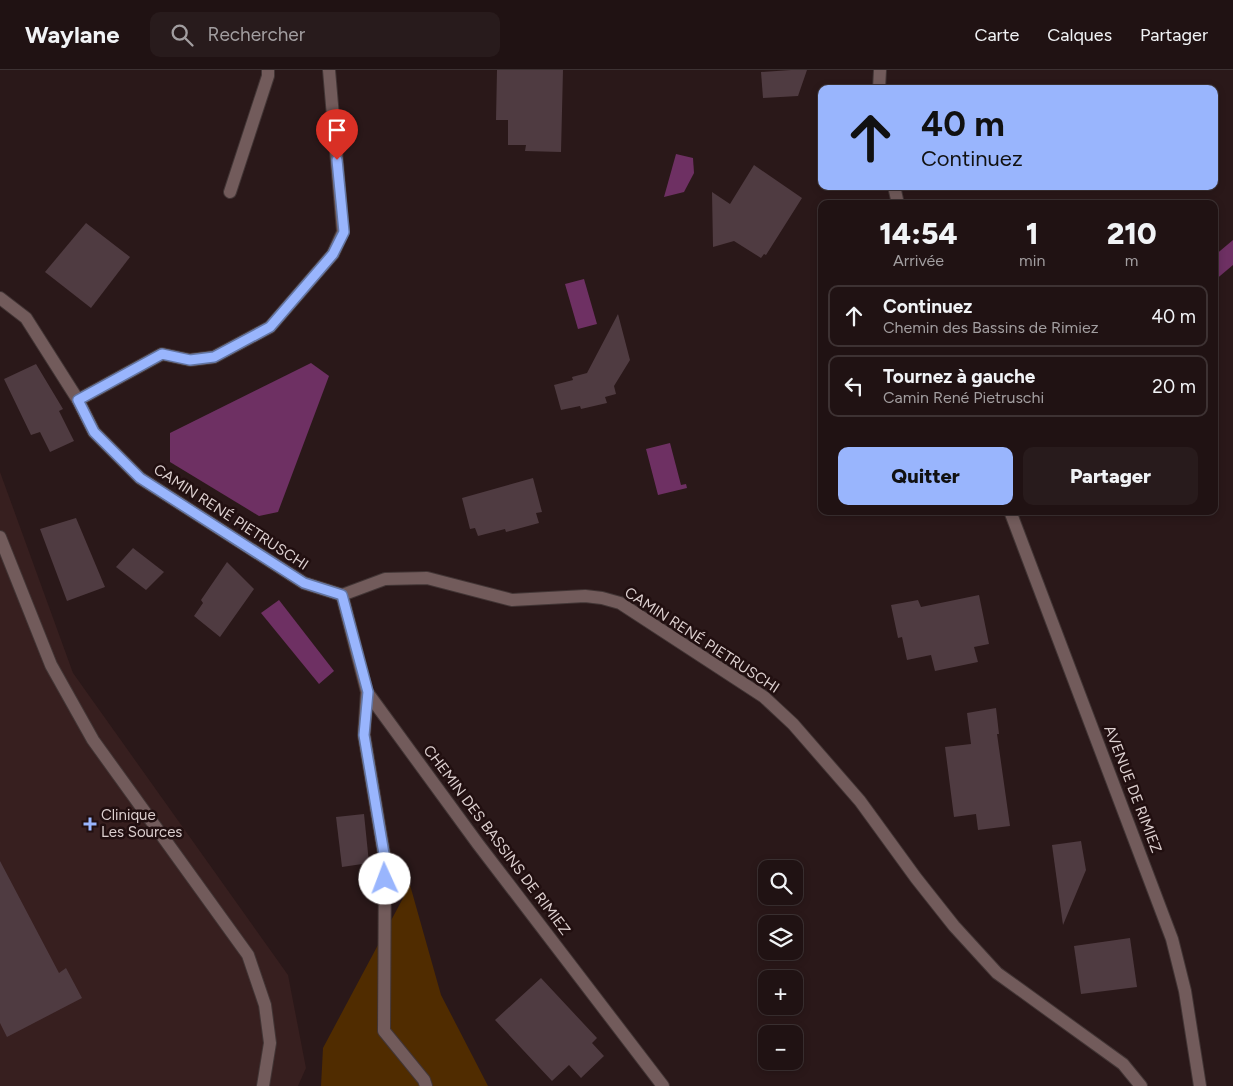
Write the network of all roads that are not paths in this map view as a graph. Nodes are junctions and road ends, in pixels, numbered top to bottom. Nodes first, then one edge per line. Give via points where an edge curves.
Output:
1 (268, 70) edge
2 (329, 70) edge
3 (880, 70) edge
4 (879, 85) edge
5 (230, 192) dead end
6 (0, 298) edge
7 (78, 400) junction
8 (1012, 515) edge
9 (0, 537) edge
10 (342, 595) junction
11 (368, 692) junction
12 (263, 1086) edge
13 (426, 1086) edge
14 (663, 1086) edge
15 (1141, 1086) edge
16 (1200, 1086) edge

1 - 5 street
2 - 7 street via 344,232 333,254 270,327 214,357 190,360 162,354
3 - 4 street
6 - 7 street, CAMIN RENÉ PIETRUSCHI via 26,318
7 - 10 street, CAMIN RENÉ PIETRUSCHI via 94,432 140,478 304,583
8 - 16 street, AVENUE DE RIMIEZ via 1172,939 1185,990
9 - 12 street via 50,665 93,740 248,955 265,1005 270,1044
10 - 11 street, CHEMIN DES BASSINS DE RIMIEZ
10 - 15 street, CAMIN RENÉ PIETRUSCHI via 385,579 427,578 512,600 586,596 620,603 764,697 793,724 860,801 954,926 997,973 1123,1064
11 - 13 street via 364,735 385,860 384,1031
11 - 14 street, CHEMIN DES BASSINS DE RIMIEZ via 478,844

